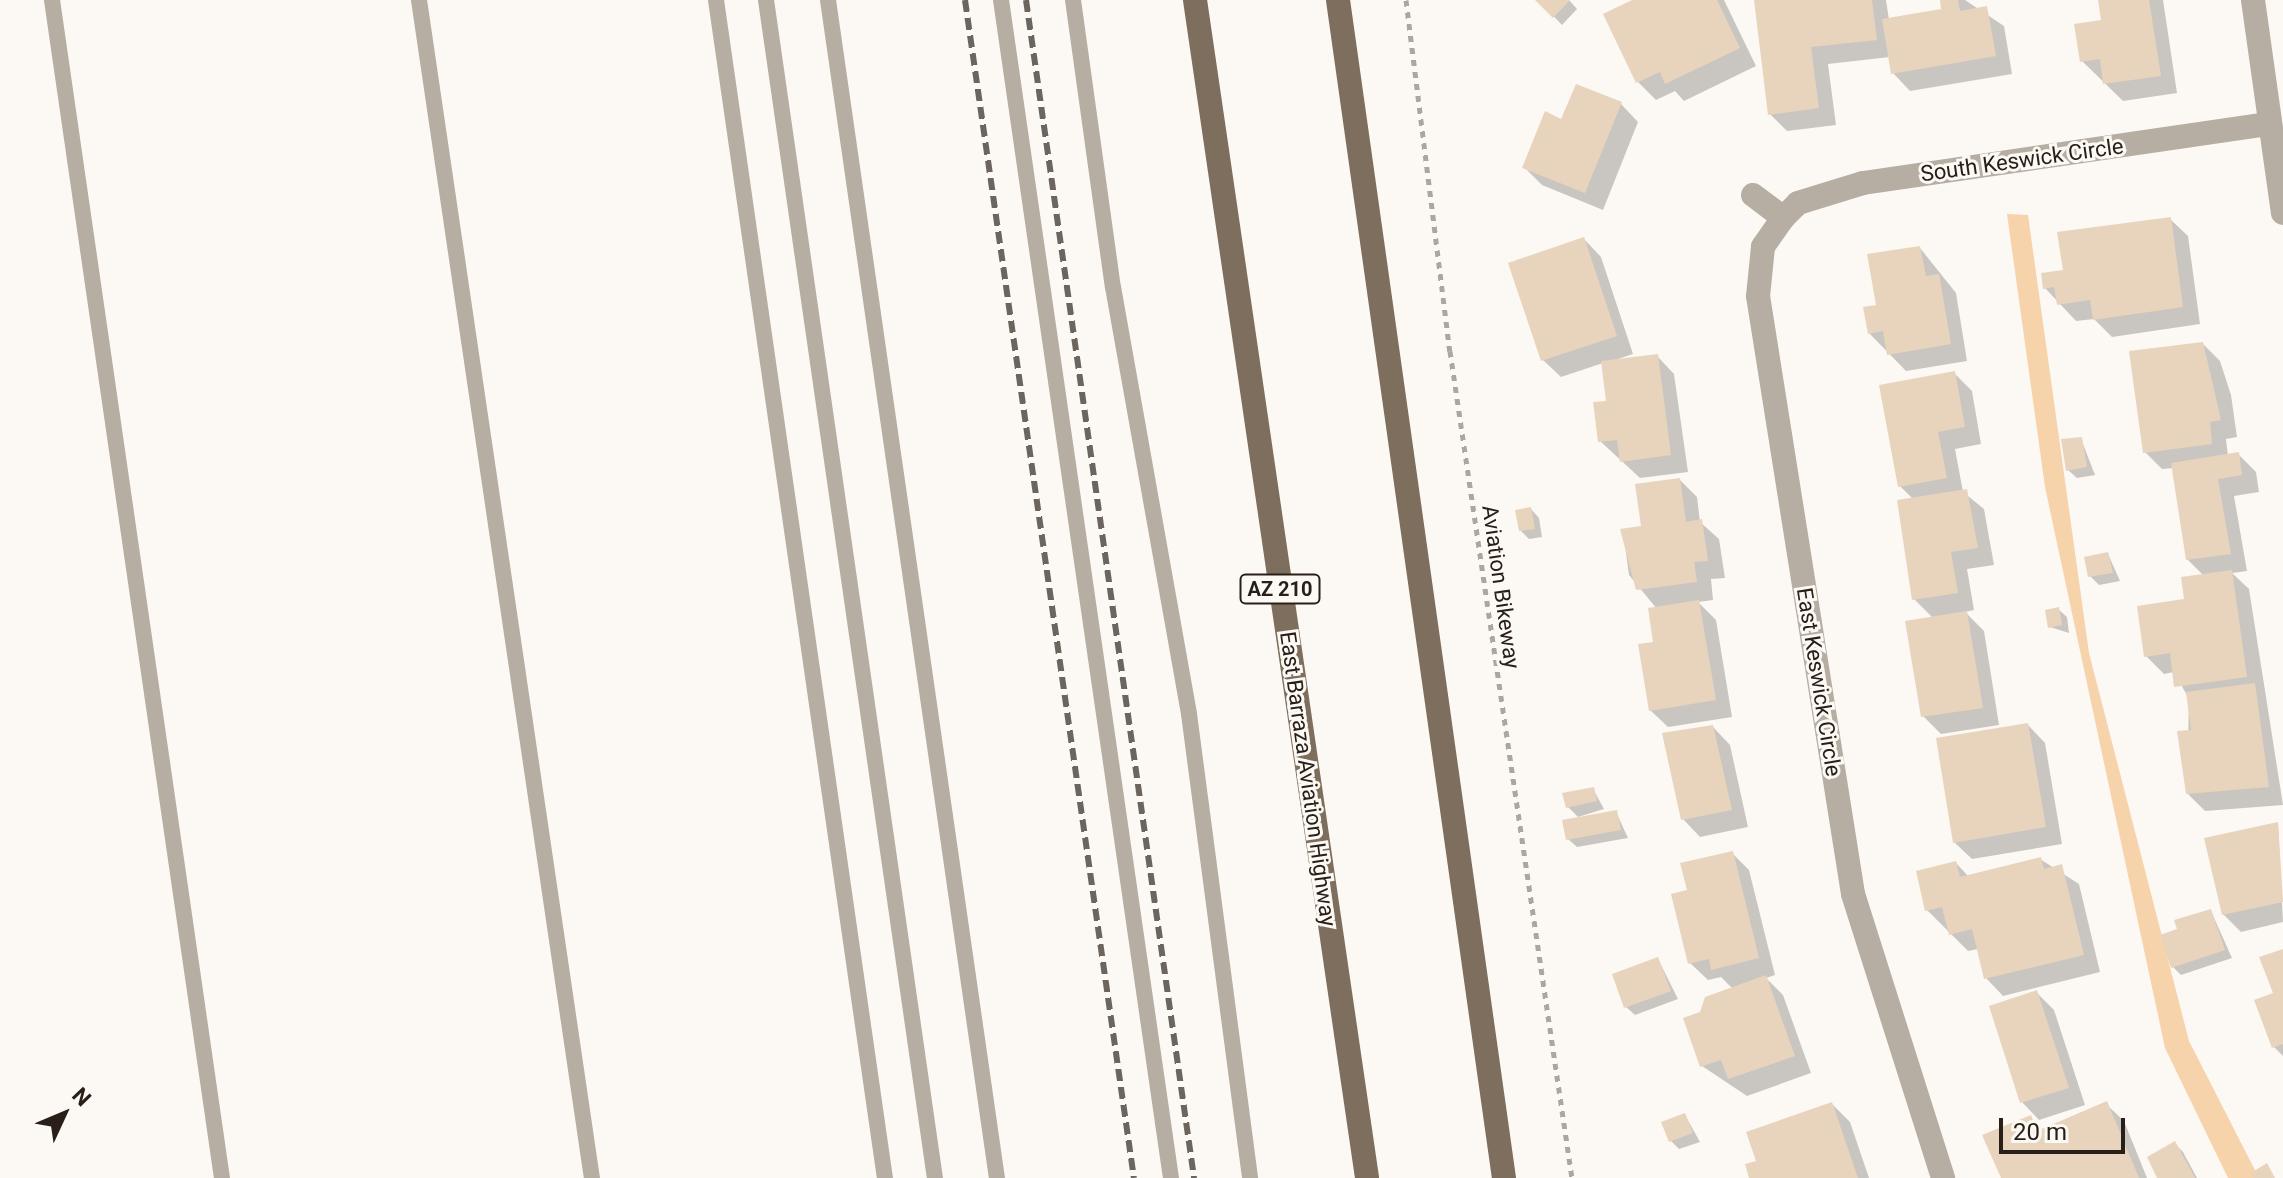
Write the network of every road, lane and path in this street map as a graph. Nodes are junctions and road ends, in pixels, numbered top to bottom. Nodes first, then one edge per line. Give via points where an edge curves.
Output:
1 (52, 0) edge
2 (419, 0) edge
3 (716, 0) edge
4 (766, 0) edge
5 (828, 0) edge
6 (1001, 0) edge
7 (1073, 0) edge
8 (1195, 0) edge
9 (1338, 0) edge
10 (1406, 0) edge
11 (2253, 0) edge
12 (2269, 124) junction
13 (1753, 195) dead end
14 (2283, 213) edge
15 (1783, 218) junction
16 (222, 1178) edge
17 (592, 1178) edge
18 (885, 1178) edge
19 (935, 1178) edge
20 (997, 1178) edge
21 (1171, 1178) edge
22 (1250, 1178) edge
23 (1367, 1178) edge
24 (1504, 1178) edge
25 (1572, 1178) edge
26 (1943, 1178) edge

1 - 16 lane
2 - 17 lane
3 - 18 lane
4 - 19 lane
5 - 20 lane
6 - 21 lane
7 - 22 lane via 1113,287 1189,714
8 - 23 main road, East Barraza Aviation Highway / AZ 210
9 - 24 main road
10 - 25 path, Aviation Bikeway
11 - 12 street
12 - 14 street
12 - 15 street, South Keswick Circle via 1863,183 1798,203
13 - 15 street
15 - 26 street, East Keswick Circle via 1763,247 1758,296 1853,894

